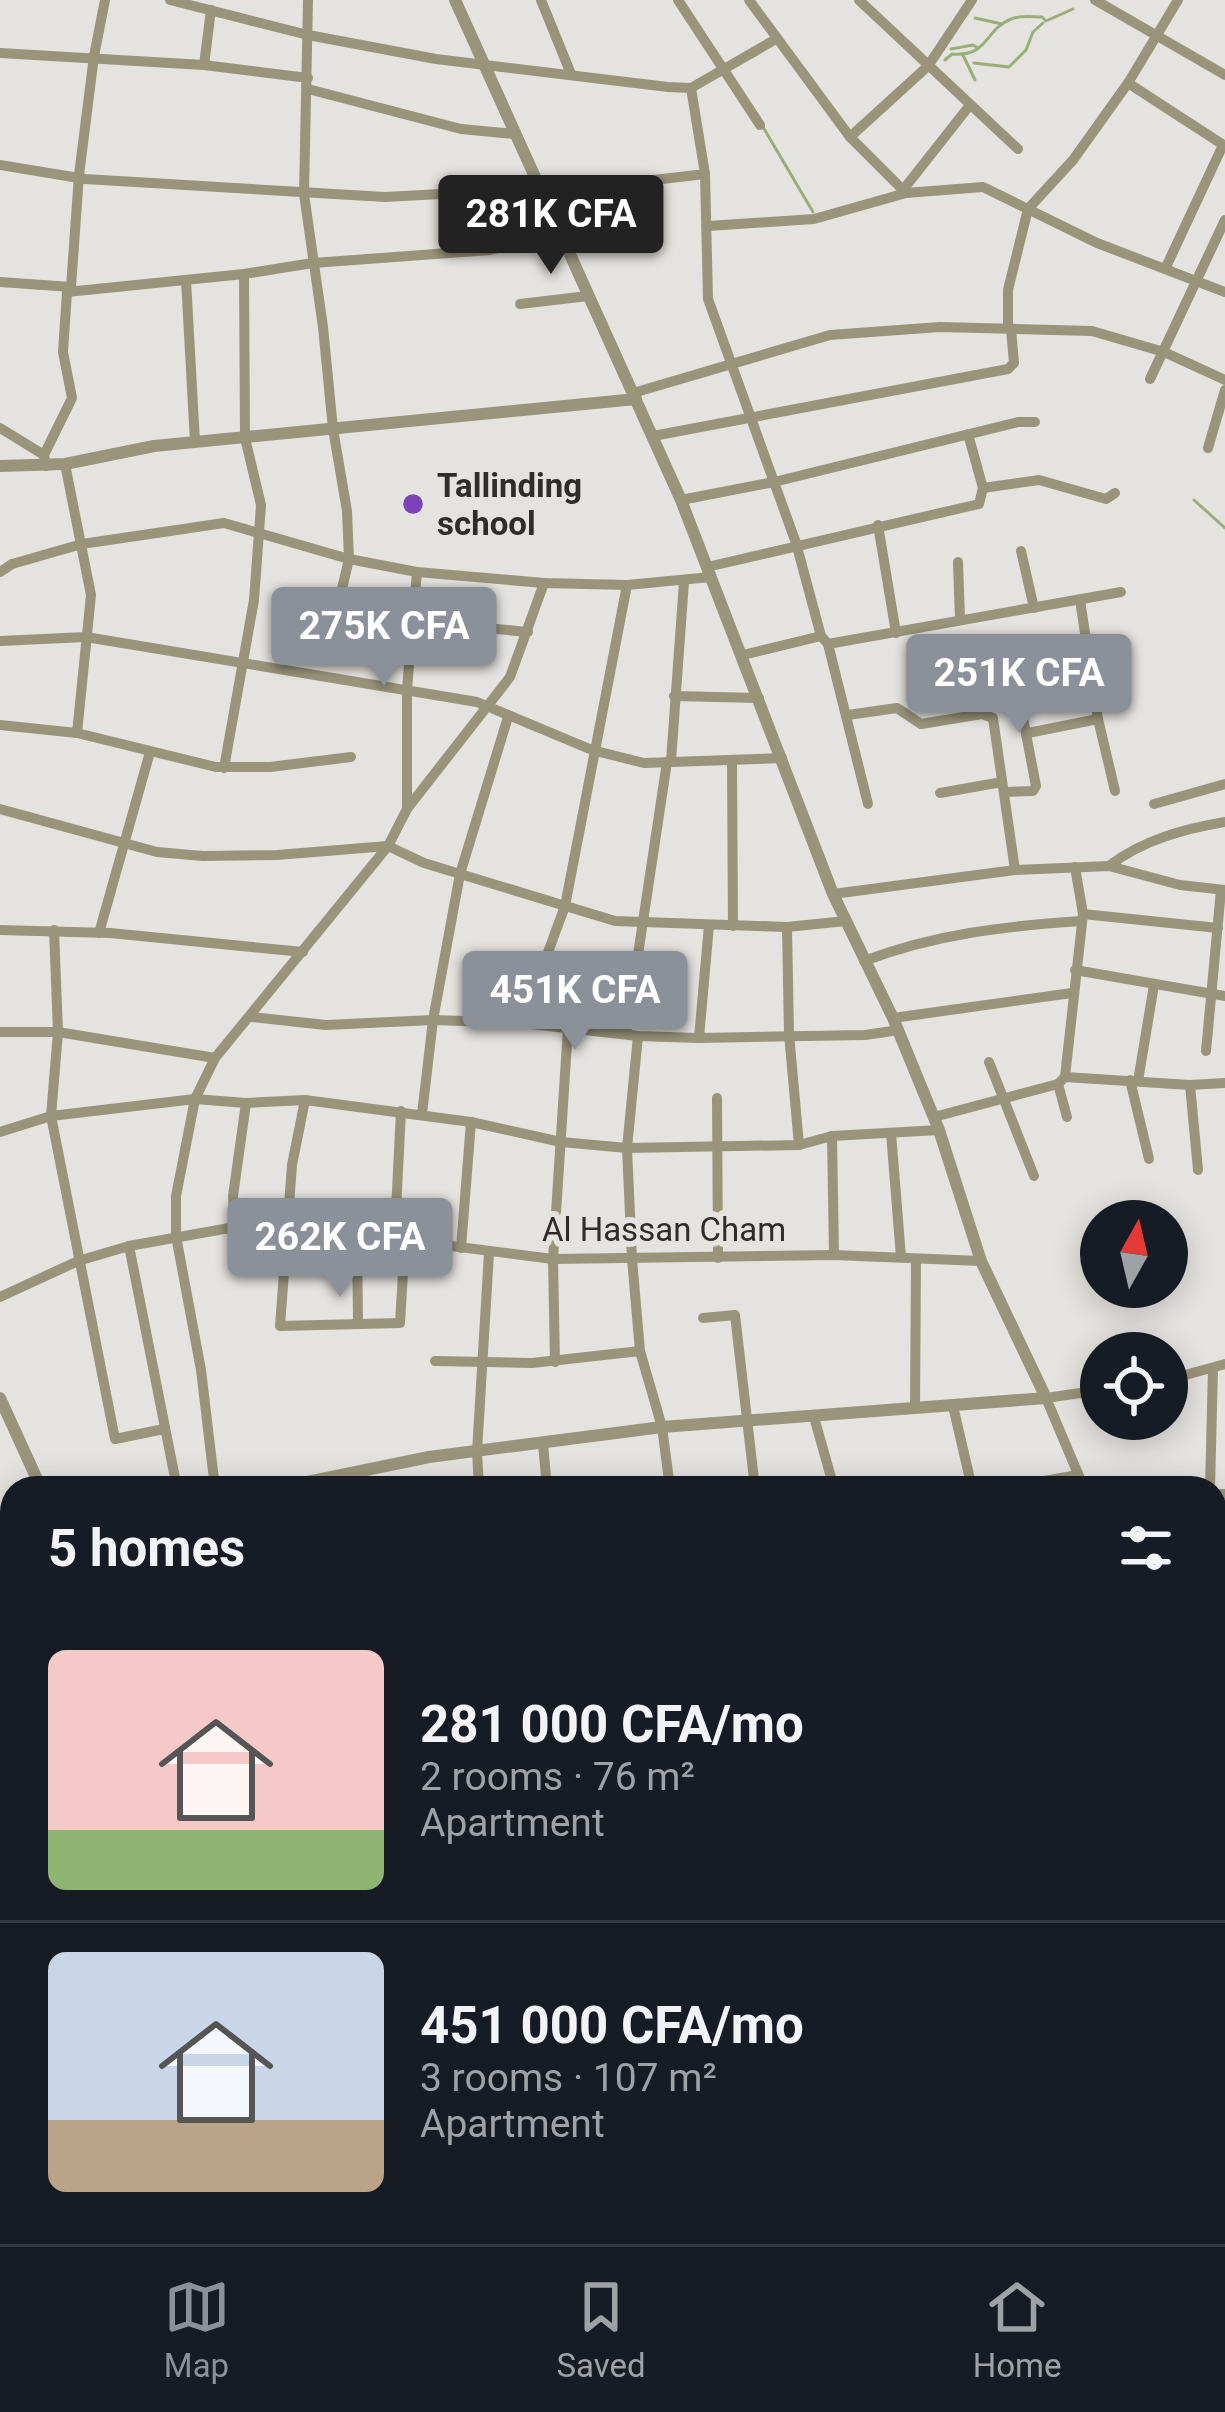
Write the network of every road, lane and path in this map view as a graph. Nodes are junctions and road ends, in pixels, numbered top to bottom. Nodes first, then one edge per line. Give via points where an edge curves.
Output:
1 (105, 0) edge
2 (170, 0) edge
3 (308, 0) edge
4 (455, 0) edge
5 (541, 0) edge
6 (678, 0) edge
7 (749, 0) edge
8 (860, 0) edge
9 (955, 0) edge
10 (1096, 0) edge
11 (1178, 0) edge
12 (969, 6) edge
13 (211, 10) junction
14 (308, 35) junction
15 (1156, 36) junction
16 (776, 39) junction
17 (0, 53) edge
18 (94, 56) junction
19 (204, 65) junction
20 (482, 66) junction
21 (928, 66) junction
22 (725, 71) junction
23 (1224, 72) edge
24 (571, 74) junction
25 (308, 83) junction
26 (1128, 83) junction
27 (691, 88) junction
28 (970, 105) junction
29 (760, 125) dead end
30 (514, 134) junction
31 (850, 137) junction
32 (1224, 145) edge
33 (1018, 149) dead end
34 (0, 165) edge
35 (705, 174) junction
36 (79, 176) junction
37 (539, 189) junction
38 (904, 192) junction
39 (304, 194) junction
40 (1028, 209) junction
41 (1225, 220) edge
42 (708, 226) junction
43 (558, 233) junction
44 (313, 262) junction
45 (1166, 267) junction
46 (244, 274) junction
47 (1198, 279) junction
48 (186, 280) junction
49 (0, 282) edge
50 (69, 289) junction
51 (1225, 292) edge
52 (588, 296) junction
53 (520, 304) dead end
54 (1010, 329) junction
55 (1164, 352) junction
56 (730, 364) junction
57 (1224, 379) edge
58 (1150, 380) dead end
59 (634, 396) junction
60 (750, 418) junction
61 (1035, 422) dead end
62 (0, 428) edge
63 (333, 429) junction
64 (968, 434) junction
65 (652, 436) junction
66 (245, 438) junction
67 (195, 442) junction
68 (1208, 448) dead end
69 (45, 460) junction
70 (65, 464) junction
71 (0, 466) edge
72 (774, 482) junction
73 (983, 488) junction
74 (1115, 493) dead end
75 (681, 500) junction
76 (878, 525) junction
77 (260, 535) junction
78 (796, 543) junction
79 (82, 544) junction
80 (1021, 550) dead end
81 (349, 559) junction
82 (958, 562) dead end
83 (0, 572) edge
84 (417, 572) junction
85 (709, 572) junction
86 (684, 582) junction
87 (544, 583) junction
88 (627, 584) junction
89 (1121, 592) dead end
90 (1080, 600) junction
91 (1034, 608) junction
92 (960, 620) junction
93 (412, 621) junction
94 (528, 632) junction
95 (896, 633) junction
96 (86, 637) junction
97 (825, 640) junction
98 (0, 641) edge
99 (743, 655) junction
100 (244, 662) junction
101 (407, 689) junction
102 (1018, 692) dead end
103 (674, 696) junction
104 (759, 698) junction
105 (490, 707) junction
106 (508, 716) junction
107 (848, 716) junction
108 (1098, 719) junction
109 (0, 725) edge
110 (77, 733) junction
111 (1028, 733) junction
112 (592, 750) junction
113 (150, 752) junction
114 (351, 758) dead end
115 (782, 758) junction
116 (732, 761) junction
117 (669, 762) junction
118 (224, 768) junction
119 (1225, 784) edge
120 (1003, 787) junction
121 (1115, 790) dead end
122 (940, 793) dead end
123 (868, 804) dead end
124 (1154, 804) dead end
125 (0, 809) edge
126 (407, 809) junction
127 (1225, 822) edge
128 (125, 843) junction
129 (388, 846) junction
130 (1109, 866) junction
131 (1075, 867) junction
132 (1015, 870) junction
133 (460, 874) junction
134 (1223, 890) edge
135 (833, 894) junction
136 (565, 906) junction
137 (1082, 917) junction
138 (846, 921) junction
139 (643, 923) junction
140 (709, 925) junction
141 (733, 926) junction
142 (787, 927) junction
143 (1218, 928) junction
144 (0, 930) edge
145 (54, 930) junction
146 (99, 933) junction
147 (303, 952) junction
148 (864, 961) junction
149 (1075, 970) junction
150 (1154, 985) junction
151 (1072, 993) junction
152 (1210, 995) junction
153 (1225, 996) edge
154 (251, 1017) junction
155 (434, 1020) junction
156 (523, 1023) junction
157 (896, 1024) junction
158 (568, 1028) junction
159 (0, 1032) edge
160 (58, 1032) junction
161 (790, 1034) junction
162 (632, 1035) junction
163 (699, 1038) junction
164 (1206, 1052) dead end
165 (215, 1058) junction
166 (989, 1062) dead end
167 (1061, 1080) junction
168 (1134, 1081) junction
169 (1225, 1083) edge
170 (1190, 1085) junction
171 (717, 1098) dead end
172 (1001, 1098) junction
173 (195, 1100) junction
174 (305, 1100) junction
175 (246, 1103) junction
176 (401, 1112) junction
177 (422, 1114) junction
178 (51, 1116) junction
179 (1067, 1117) dead end
180 (471, 1122) junction
181 (937, 1124) junction
182 (0, 1132) edge
183 (892, 1133) junction
184 (832, 1136) junction
185 (561, 1142) junction
186 (799, 1145) junction
187 (627, 1148) junction
188 (719, 1148) junction
189 (1149, 1160) dead end
190 (1198, 1169) dead end
191 (1034, 1176) dead end
192 (288, 1225) junction
193 (235, 1227) junction
194 (357, 1234) junction
195 (176, 1236) junction
196 (405, 1240) junction
197 (129, 1246) junction
198 (461, 1249) junction
199 (489, 1253) junction
200 (834, 1256) junction
201 (901, 1257) junction
202 (718, 1258) junction
203 (916, 1258) junction
204 (554, 1259) junction
205 (632, 1259) junction
206 (78, 1261) junction
207 (981, 1261) junction
208 (0, 1298) edge
209 (704, 1318) dead end
210 (358, 1322) junction
211 (640, 1351) junction
212 (435, 1361) dead end
213 (555, 1362) junction
214 (482, 1364) junction
215 (1219, 1366) edge
216 (1188, 1374) edge
217 (1080, 1393) edge
218 (0, 1398) edge
219 (1046, 1398) junction
220 (953, 1406) junction
221 (915, 1409) junction
222 (1218, 1415) edge
223 (814, 1417) junction
224 (747, 1420) junction
225 (662, 1427) junction
226 (164, 1429) junction
227 (543, 1444) junction
228 (476, 1452) junction
229 (36, 1476) edge
230 (174, 1476) edge
231 (214, 1476) edge
232 (348, 1476) edge
233 (477, 1476) edge
234 (546, 1476) edge
235 (668, 1476) edge
236 (754, 1476) edge
237 (831, 1476) edge
238 (969, 1476) edge
239 (1079, 1476) edge
240 (1213, 1476) edge

1 - 18 street
2 - 13 street
3 - 14 street
4 - 20 street
5 - 24 street
6 - 22 street
7 - 16 street
8 - 21 street
9 - 12 street
10 - 15 street
11 - 15 street
12 - 21 street
13 - 14 street
13 - 19 street
14 - 20 street
14 - 25 street
15 - 23 street
15 - 26 street
16 - 22 street
16 - 31 street
17 - 18 street
18 - 19 street
18 - 36 street
19 - 25 street
20 - 24 street
20 - 30 street
21 - 28 street
21 - 31 street
22 - 27 street
22 - 29 street
24 - 27 street
25 - 30 street via 461,129
25 - 39 street
26 - 32 street
26 - 40 street
27 - 35 street
28 - 33 street
28 - 38 street
30 - 37 street
31 - 38 street
32 - 45 street
34 - 36 street
35 - 37 street
35 - 42 street
36 - 39 street
36 - 50 street
37 - 39 street
37 - 43 street
38 - 40 street via 983,188
38 - 42 street via 814,219
39 - 44 street
40 - 45 street
40 - 54 street via 1008,290
41 - 47 street
42 - 56 street via 708,299
43 - 44 street via 490,250
43 - 52 street
44 - 46 street
44 - 63 street
45 - 47 street
46 - 48 street
46 - 66 street
47 - 51 street
47 - 55 street
48 - 50 street
48 - 67 street
49 - 50 street
50 - 69 street via 63,352 72,398
52 - 53 street
52 - 59 street
54 - 55 street via 1092,331
54 - 56 street via 830,334
54 - 60 street via 1008,369
55 - 57 street
55 - 58 street
56 - 59 street
56 - 60 street
57 - 68 street
59 - 63 street
59 - 65 street
60 - 65 street
60 - 72 street
61 - 64 street
62 - 69 street
63 - 66 street
63 - 81 street
64 - 72 street
64 - 73 street
65 - 75 street
66 - 67 street
66 - 77 street
67 - 70 street
69 - 70 street
69 - 71 street
70 - 79 street
72 - 75 street
72 - 78 street
73 - 74 street via 1040,480 1106,499
73 - 76 street via 979,504
75 - 85 street
76 - 78 street
76 - 95 street
77 - 79 street via 224,523
77 - 81 street
77 - 100 street
78 - 85 street
78 - 97 street
79 - 83 street
79 - 96 street via 91,595
80 - 91 street
81 - 84 street
81 - 93 street via 345,602
82 - 92 street
84 - 87 street
84 - 93 street
85 - 86 street
85 - 99 street
86 - 88 street
86 - 103 street
87 - 88 street
87 - 94 street
88 - 112 street
89 - 90 street
90 - 91 street
90 - 108 street
91 - 92 street
92 - 95 street
93 - 94 street
93 - 101 street
94 - 105 street
95 - 97 street
96 - 98 street
96 - 100 street
96 - 110 street
97 - 99 street
97 - 107 street
99 - 104 street
100 - 101 street
100 - 118 street
101 - 105 street
101 - 126 street
102 - 111 street
103 - 104 street
103 - 117 street
104 - 115 street
105 - 106 street
105 - 126 street
106 - 112 street
106 - 133 street
107 - 120 street via 897,707 920,724 993,718
107 - 123 street
108 - 111 street
108 - 121 street
109 - 110 street
110 - 113 street
111 - 120 street via 1035,789
112 - 117 street
112 - 136 street
113 - 118 street
113 - 128 street
114 - 118 street
115 - 116 street
115 - 135 street
116 - 117 street
116 - 141 street
117 - 139 street
119 - 124 street
120 - 122 street
120 - 132 street
125 - 128 street
126 - 129 street
127 - 130 street via 1161,838
128 - 129 street via 202,856
128 - 146 street
129 - 133 street
129 - 147 street
130 - 131 street
130 - 134 street
131 - 132 street
131 - 137 street
132 - 135 street
133 - 136 street
133 - 155 street
134 - 143 street
135 - 138 street
136 - 139 street
136 - 156 street
137 - 143 street
137 - 148 street via 946,935
137 - 149 street
138 - 142 street
138 - 148 street
139 - 140 street
139 - 162 street
140 - 141 street
140 - 163 street
141 - 142 street
142 - 161 street
143 - 152 street
144 - 145 street
145 - 146 street
145 - 160 street
146 - 147 street
147 - 154 street
148 - 157 street
149 - 150 street
149 - 151 street
150 - 152 street
150 - 168 street
151 - 157 street
151 - 167 street
152 - 153 street
152 - 164 street
154 - 155 street via 326,1025
154 - 165 street
155 - 156 street
155 - 177 street
156 - 158 street
157 - 161 street via 865,1035
157 - 181 street
158 - 162 street
158 - 185 street
159 - 160 street
160 - 165 street
160 - 178 street
161 - 163 street
161 - 186 street
162 - 163 street
162 - 187 street
165 - 173 street
166 - 172 street
167 - 168 street
167 - 172 street
167 - 179 street
168 - 170 street
168 - 189 street
169 - 170 street
170 - 190 street
171 - 188 street
172 - 181 street
172 - 191 street
173 - 175 street
173 - 178 street
173 - 195 street
174 - 175 street
174 - 176 street
174 - 192 street
175 - 193 street
176 - 177 street
176 - 196 street via 394,1230
177 - 180 street
178 - 182 street
178 - 206 street
180 - 185 street
180 - 198 street
181 - 183 street
181 - 207 street
183 - 184 street
183 - 201 street
184 - 186 street
184 - 200 street
185 - 187 street
185 - 204 street
186 - 188 street
187 - 188 street
187 - 205 street
188 - 202 street
192 - 193 street, Al Hassan Cham
192 - 194 street, Al Hassan Cham
192 - 210 street via 280,1326
193 - 195 street, Al Hassan Cham
194 - 196 street, Al Hassan Cham
194 - 210 street
195 - 197 street, Al Hassan Cham
195 - 231 street
196 - 198 street, Al Hassan Cham
196 - 210 street via 400,1323
197 - 206 street, Al Hassan Cham
197 - 226 street
198 - 199 street, Al Hassan Cham
199 - 204 street, Al Hassan Cham
199 - 214 street
200 - 201 street, Al Hassan Cham
200 - 202 street, Al Hassan Cham
201 - 203 street, Al Hassan Cham
202 - 205 street, Al Hassan Cham
203 - 207 street, Al Hassan Cham
203 - 221 street
204 - 205 street, Al Hassan Cham
204 - 213 street
205 - 211 street
206 - 208 street, Al Hassan Cham
206 - 226 street via 115,1439
207 - 219 street
209 - 224 street via 735,1316
211 - 213 street
211 - 225 street
212 - 214 street
213 - 214 street
214 - 228 street
215 - 216 street
215 - 222 street
217 - 219 street
218 - 229 street
219 - 220 street
219 - 239 street
220 - 221 street
220 - 238 street
221 - 223 street
222 - 240 street
223 - 224 street
223 - 237 street
224 - 225 street
224 - 236 street
225 - 227 street
225 - 235 street
226 - 230 street
227 - 228 street
227 - 234 street
228 - 232 street
228 - 233 street

